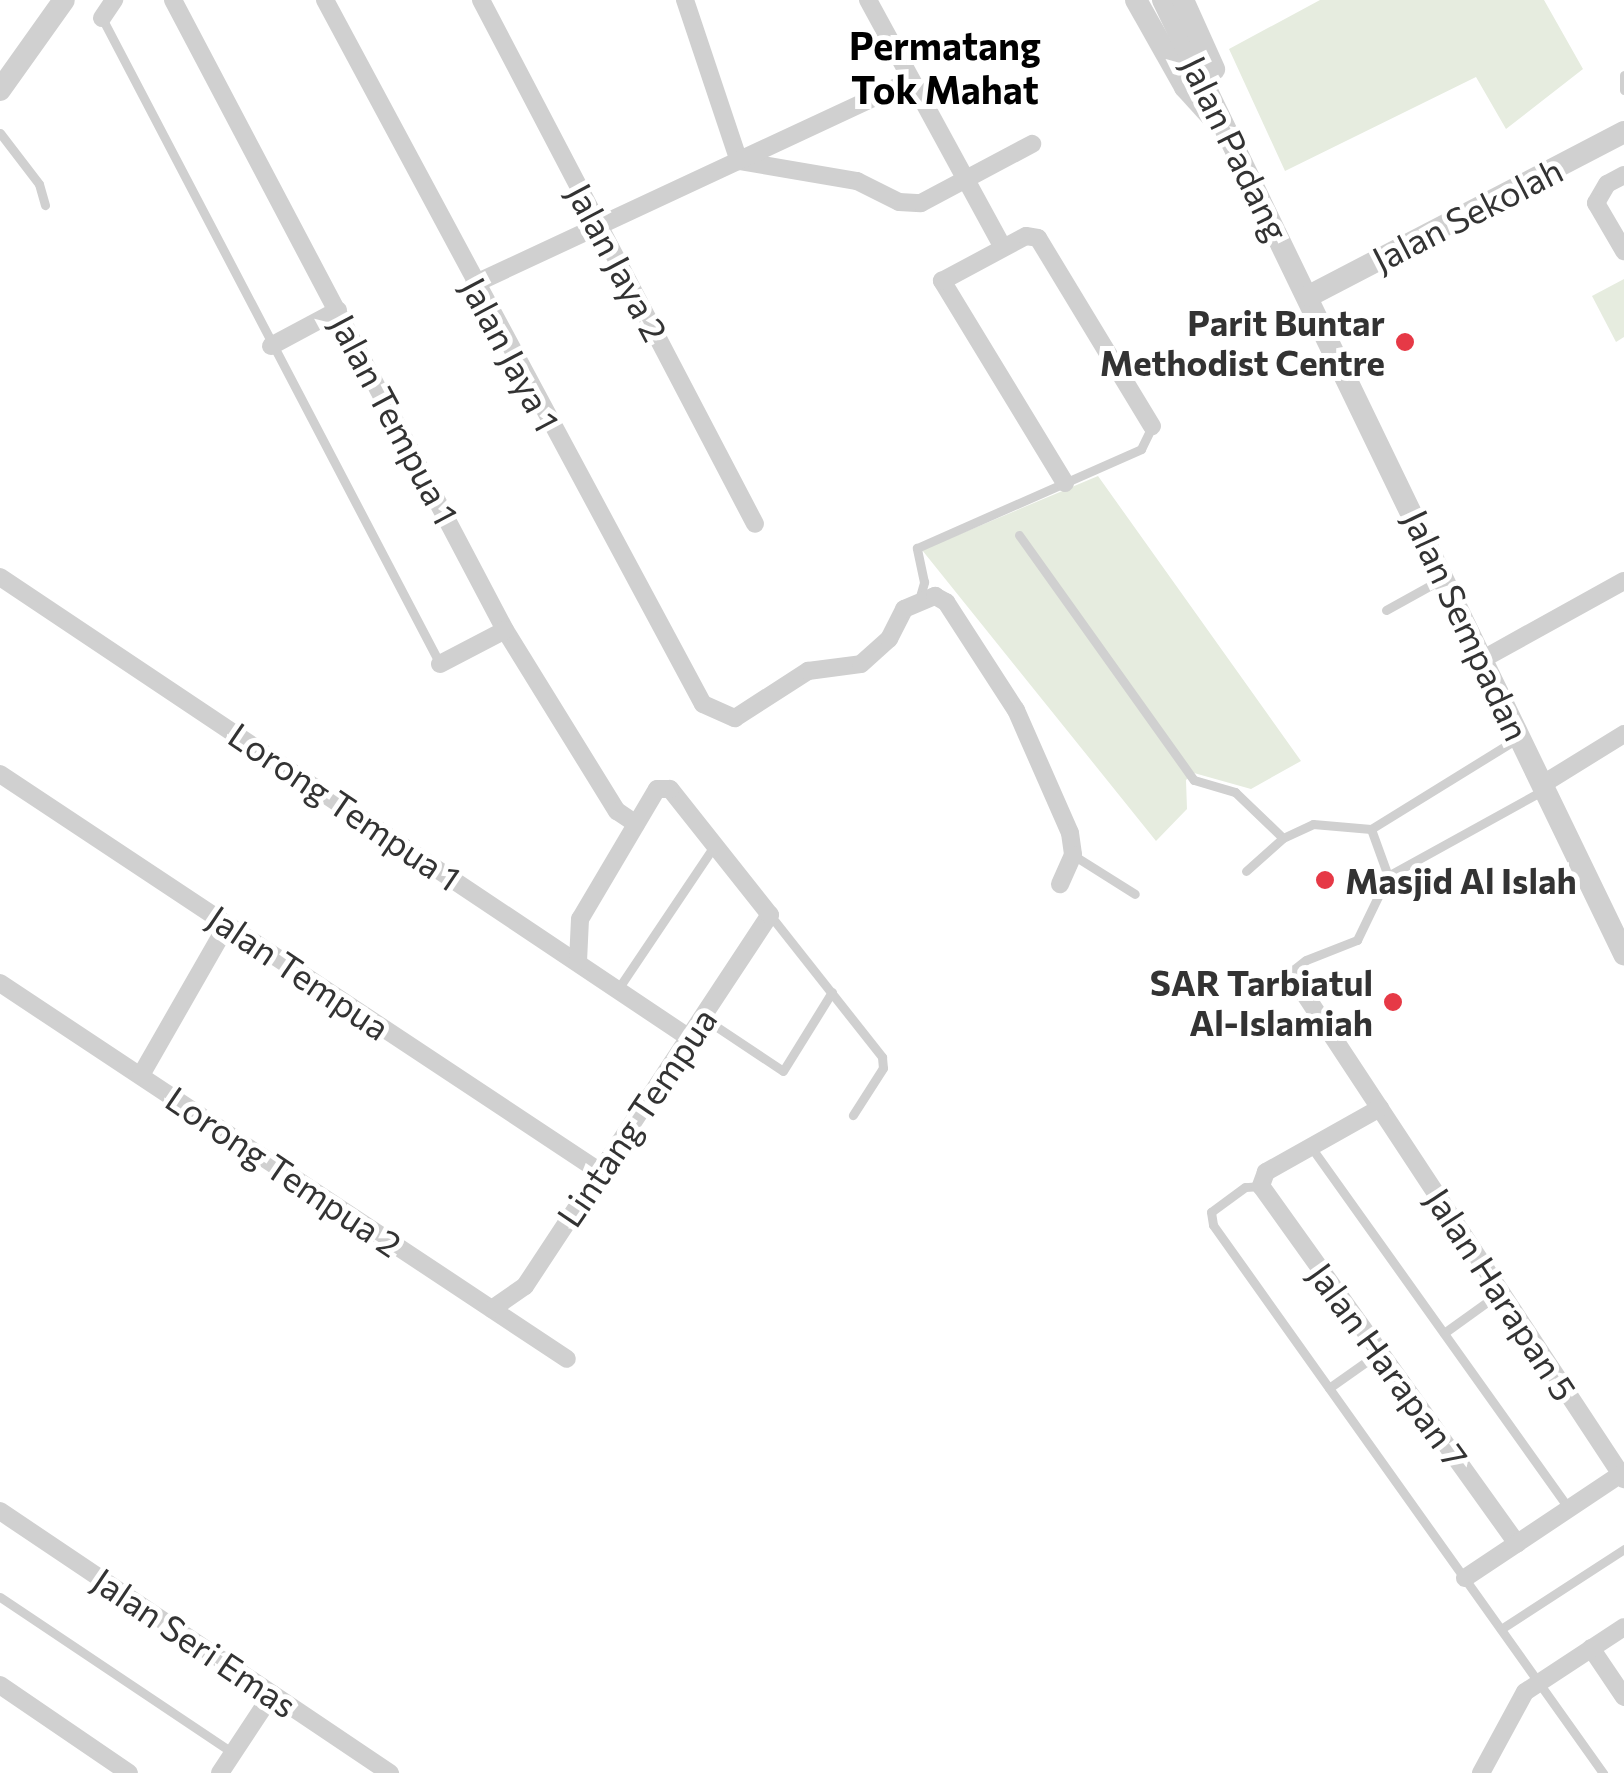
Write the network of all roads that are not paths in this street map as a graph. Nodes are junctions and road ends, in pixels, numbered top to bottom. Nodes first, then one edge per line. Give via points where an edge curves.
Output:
1 (64, 0) edge
2 (114, 0) edge
3 (173, 0) edge
4 (325, 0) edge
5 (481, 0) edge
6 (685, 0) edge
7 (868, 0) edge
8 (1136, 0) edge
9 (1162, 0) edge
10 (1183, 0) edge
11 (102, 18) joint
12 (1624, 75) edge
13 (911, 80) junction
14 (0, 90) edge
15 (1624, 90) edge
16 (1624, 132) edge
17 (0, 134) edge
18 (1032, 144) dead end
19 (1236, 144) junction
20 (739, 160) junction
21 (1624, 174) edge
22 (965, 180) junction
23 (45, 205) dead end
24 (600, 224) junction
25 (1003, 248) junction
26 (1624, 251) edge
27 (474, 284) junction
28 (1310, 296) junction
29 (338, 310) junction
30 (271, 346) junction
31 (1152, 426) joint
32 (1066, 482) junction
33 (755, 524) dead end
34 (1019, 535) dead end
35 (0, 577) edge
36 (1445, 578) junction
37 (1624, 580) edge
38 (919, 600) junction
39 (1386, 610) dead end
40 (505, 630) junction
41 (1483, 659) junction
42 (440, 664) joint
43 (1624, 734) edge
44 (1520, 737) junction
45 (0, 774) edge
46 (1544, 787) junction
47 (636, 824) junction
48 (1371, 829) junction
49 (1283, 838) junction
50 (714, 845) junction
51 (1073, 855) junction
52 (1246, 871) dead end
53 (1388, 876) junction
54 (1060, 884) dead end
55 (1135, 894) dead end
56 (770, 915) junction
57 (227, 925) junction
58 (1624, 954) edge
59 (578, 962) junction
60 (0, 982) edge
61 (1298, 984) joint
62 (618, 989) junction
63 (832, 992) junction
64 (702, 1017) junction
65 (688, 1037) junction
66 (140, 1075) junction
67 (1380, 1108) junction
68 (853, 1115) dead end
69 (1311, 1147) junction
70 (599, 1171) junction
71 (1262, 1186) junction
72 (1501, 1292) junction
73 (492, 1309) junction
74 (1444, 1333) junction
75 (1380, 1352) junction
76 (568, 1360) dead end
77 (1329, 1388) junction
78 (1623, 1475) edge
79 (1569, 1509) junction
80 (0, 1512) edge
81 (1517, 1544) junction
82 (1624, 1550) edge
83 (1465, 1578) junction
84 (0, 1597) edge
85 (1624, 1627) edge
86 (1501, 1629) junction
87 (1590, 1648) junction
88 (1538, 1681) junction
89 (0, 1685) edge
90 (272, 1694) junction
91 (1624, 1697) edge
92 (234, 1753) junction
93 (129, 1773) edge
94 (220, 1773) edge
95 (390, 1773) edge
96 (1481, 1773) edge
97 (1604, 1773) edge

1 - 14 street
2 - 11 street
3 - 29 street, Jalan Tempua 1
4 - 27 street, Jalan Jaya 1
5 - 24 street, Jalan Jaya 2
6 - 20 street
7 - 13 street
8 - 19 street via 1184,87
9 - 19 street, Jalan Padang
10 - 19 street via 1220,84
11 - 30 lane
12 - 15 lane
13 - 20 street
13 - 22 street
16 - 28 street, Jalan Sekolah
17 - 23 lane via 40,184
18 - 22 street
19 - 28 street, Jalan Padang
20 - 22 street via 858,181 899,202 920,204
20 - 24 street
21 - 26 street via 1607,184 1596,204
22 - 25 street
24 - 27 street
24 - 33 street, Jalan Jaya 2
25 - 31 street via 1038,238
25 - 32 street via 942,281
27 - 38 street, Jalan Jaya 1 via 702,704 735,718 808,671 861,664
28 - 36 street, Jalan Sempadan
29 - 30 street
29 - 40 street, Jalan Tempua 1
30 - 42 lane
31 - 32 lane via 1141,450
32 - 38 lane via 917,548 924,582
34 - 49 lane via 1194,780 1235,792
35 - 59 street, Lorong Tempua 1
36 - 39 lane
36 - 41 street, Jalan Sempadan
37 - 41 street
38 - 51 street via 946,602 1016,710
40 - 42 street
40 - 47 street, Jalan Tempua 1 via 616,811
41 - 44 street, Jalan Sempadan
43 - 46 street
44 - 46 street, Jalan Sempadan
44 - 48 lane
45 - 57 street, Jalan Tempua
46 - 53 lane
46 - 58 street, Jalan Sempadan
47 - 50 street via 657,788 670,789
47 - 59 street via 580,919
48 - 49 lane via 1314,824
48 - 53 lane
49 - 52 lane
50 - 56 street
50 - 62 lane
51 - 54 street
51 - 55 lane
53 - 61 lane via 1357,940 1306,960 1293,970
56 - 63 lane
56 - 64 street, Lintang Tempua
57 - 66 street
57 - 70 street, Jalan Tempua
59 - 62 street, Lorong Tempua 1
60 - 66 street, Lorong Tempua 2
61 - 67 street, Jalan Harapan 5
62 - 65 street, Lorong Tempua 1
63 - 64 lane via 783,1072
63 - 68 lane via 884,1063
64 - 65 street, Lintang Tempua
65 - 70 street, Lintang Tempua
66 - 73 street, Lorong Tempua 2
67 - 69 street
67 - 72 street, Jalan Harapan 5
69 - 71 street via 1266,1172
69 - 74 lane
70 - 73 street, Lintang Tempua via 525,1286
71 - 75 street, Jalan Harapan 7
71 - 77 lane via 1245,1187 1211,1212 1212,1225
72 - 74 lane
72 - 78 street, Jalan Harapan 5
73 - 76 street, Lorong Tempua 2
74 - 79 lane
75 - 77 lane
75 - 81 street, Jalan Harapan 7
77 - 83 lane
78 - 79 street
79 - 81 street
80 - 90 street, Jalan Seri Emas
81 - 83 street
82 - 86 lane
83 - 86 lane
84 - 92 lane
85 - 87 street
86 - 88 lane
87 - 88 street
87 - 91 street
88 - 96 street via 1515,1705
88 - 97 lane
89 - 93 street
90 - 92 street
90 - 95 street, Jalan Seri Emas
92 - 94 street

